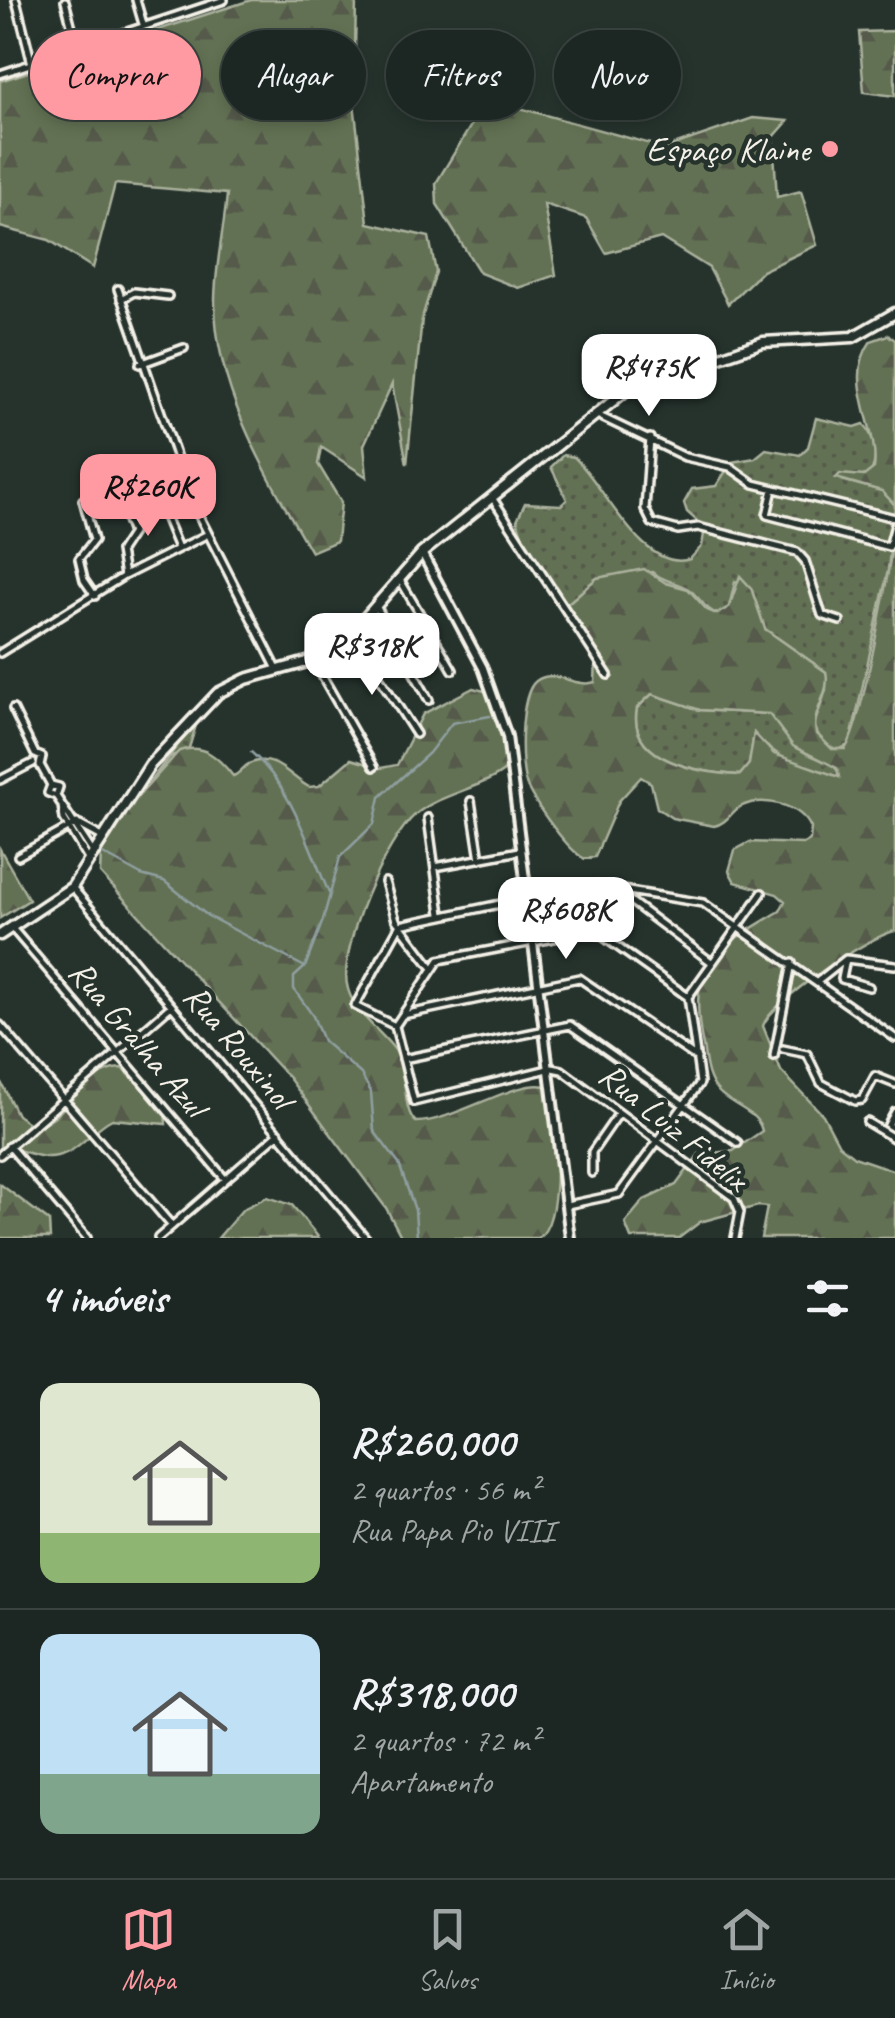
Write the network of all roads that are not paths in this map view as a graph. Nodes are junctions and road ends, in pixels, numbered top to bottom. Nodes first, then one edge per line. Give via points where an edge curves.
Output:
1 (16, 0) edge
2 (136, 0) edge
3 (224, 0) edge
4 (65, 1) edge
5 (142, 24) junction
6 (73, 30) edge
7 (125, 30) edge
8 (30, 56) edge
9 (30, 65) edge
10 (0, 74) edge
11 (118, 290) dead end
12 (168, 296) dead end
13 (121, 298) junction
14 (894, 315) edge
15 (184, 348) dead end
16 (140, 364) junction
17 (595, 414) junction
18 (650, 438) junction
19 (147, 473) dead end
20 (773, 489) junction
21 (493, 499) junction
22 (83, 500) dead end
23 (125, 515) dead end
24 (895, 521) edge
25 (206, 535) junction
26 (178, 548) junction
27 (422, 553) junction
28 (124, 576) junction
29 (399, 578) junction
30 (95, 596) junction
31 (376, 606) junction
32 (840, 621) dead end
33 (352, 635) junction
34 (0, 653) edge
35 (314, 660) junction
36 (453, 670) dead end
37 (278, 671) junction
38 (608, 675) dead end
39 (429, 700) dead end
40 (13, 709) dead end
41 (416, 734) dead end
42 (36, 764) junction
43 (374, 768) dead end
44 (0, 780) edge
45 (472, 801) dead end
46 (62, 806) junction
47 (428, 818) dead end
48 (77, 824) junction
49 (69, 828) junction
50 (104, 838) junction
51 (524, 850) junction
52 (18, 856) dead end
53 (92, 858) junction
54 (480, 859) junction
55 (435, 867) junction
56 (386, 882) dead end
57 (72, 887) junction
58 (611, 887) junction
59 (762, 892) dead end
60 (528, 895) junction
61 (441, 914) junction
62 (738, 924) junction
63 (400, 925) junction
64 (12, 928) junction
65 (0, 935) edge
66 (534, 941) junction
67 (846, 959) junction
68 (710, 962) junction
69 (792, 964) junction
70 (895, 964) edge
71 (432, 966) junction
72 (818, 982) junction
73 (540, 984) junction
74 (870, 987) dead end
75 (688, 997) junction
76 (172, 1005) junction
77 (403, 1015) junction
78 (0, 1025) edge
79 (395, 1026) junction
80 (546, 1026) junction
81 (895, 1038) edge
82 (783, 1049) dead end
83 (118, 1054) junction
84 (774, 1056) dead end
85 (402, 1059) junction
86 (700, 1059) junction
87 (552, 1068) junction
88 (895, 1084) edge
89 (63, 1100) junction
90 (683, 1105) junction
91 (895, 1112) edge
92 (619, 1113) junction
93 (867, 1122) dead end
94 (895, 1129) edge
95 (279, 1133) junction
96 (895, 1139) edge
97 (658, 1140) junction
98 (738, 1144) dead end
99 (10, 1146) junction
100 (0, 1155) edge
101 (592, 1173) dead end
102 (225, 1179) junction
103 (566, 1205) junction
104 (172, 1226) junction
105 (87, 1238) edge
106 (158, 1238) edge
107 (366, 1238) edge
108 (570, 1238) edge
109 (734, 1238) edge

1 - 8 street
2 - 5 street
3 - 5 street
4 - 6 street
5 - 7 street
9 - 10 street
11 - 13 street
12 - 13 street via 134,292
13 - 16 street
14 - 17 main road via 854,337 744,347 638,383
15 - 16 street
16 - 25 street
17 - 18 street
17 - 21 main road
18 - 20 street
18 - 32 street via 647,517 678,530 797,552 822,615
19 - 26 street
20 - 24 street
20 - 24 street via 767,515 889,547
21 - 27 main road
21 - 38 street
22 - 30 street via 94,540 80,559
23 - 28 street via 132,533 120,550
25 - 26 street
25 - 37 street
26 - 28 street
27 - 29 main road
27 - 51 street via 502,711
28 - 30 street
29 - 31 main road
29 - 36 street
30 - 34 street
31 - 33 main road
31 - 39 street
33 - 35 main road
33 - 41 street
35 - 37 main road
35 - 43 street
37 - 50 main road via 235,683 189,721 150,766
40 - 42 street
42 - 44 street
42 - 46 street via 51,784 48,793
45 - 54 street
46 - 48 street
46 - 49 street
47 - 55 street
48 - 49 street
48 - 50 street
48 - 53 street
49 - 52 street
49 - 53 street
50 - 53 main road
51 - 54 street
51 - 60 street
53 - 57 main road
54 - 55 street
55 - 61 street
56 - 63 street
57 - 64 main road
57 - 76 street, Rua Rouxinol
58 - 60 street
58 - 62 street via 703,903
58 - 68 street
59 - 62 street
60 - 61 street
60 - 66 street
61 - 63 street
62 - 68 street
62 - 69 street
63 - 71 street
63 - 79 street via 355,1006
64 - 65 main road
64 - 83 street, Rua Gralha Azul
66 - 71 street
66 - 73 street
66 - 75 street via 594,932
67 - 70 street
67 - 72 street
67 - 74 street via 842,978
68 - 75 street
69 - 72 street
69 - 84 street
71 - 77 street
72 - 81 street
73 - 77 street
73 - 80 street
73 - 86 street via 586,980
75 - 86 street
76 - 83 street
76 - 95 street, Rua Rouxinol
77 - 79 street
78 - 89 street
79 - 85 street
80 - 85 street
80 - 87 street
80 - 90 street via 578,1028
82 - 88 street via 807,1054 821,1083 856,1101 875,1076
83 - 89 street
83 - 102 street, Rua Gralha Azul
85 - 87 street via 414,1102
86 - 90 street via 700,1082
87 - 92 street, Rua Luiz Fidelix via 570,1074
87 - 103 street
89 - 99 street
89 - 104 street
90 - 97 street
90 - 98 street
91 - 94 street via 888,1125
92 - 97 street, Rua Luiz Fidelix
92 - 101 street via 592,1152
93 - 96 street
95 - 102 street
95 - 107 street, Rua Rouxinol
97 - 103 street via 614,1198
97 - 109 street, Rua Luiz Fidelix via 739,1204
99 - 100 street
99 - 105 street
102 - 104 street
103 - 108 street
104 - 106 street

